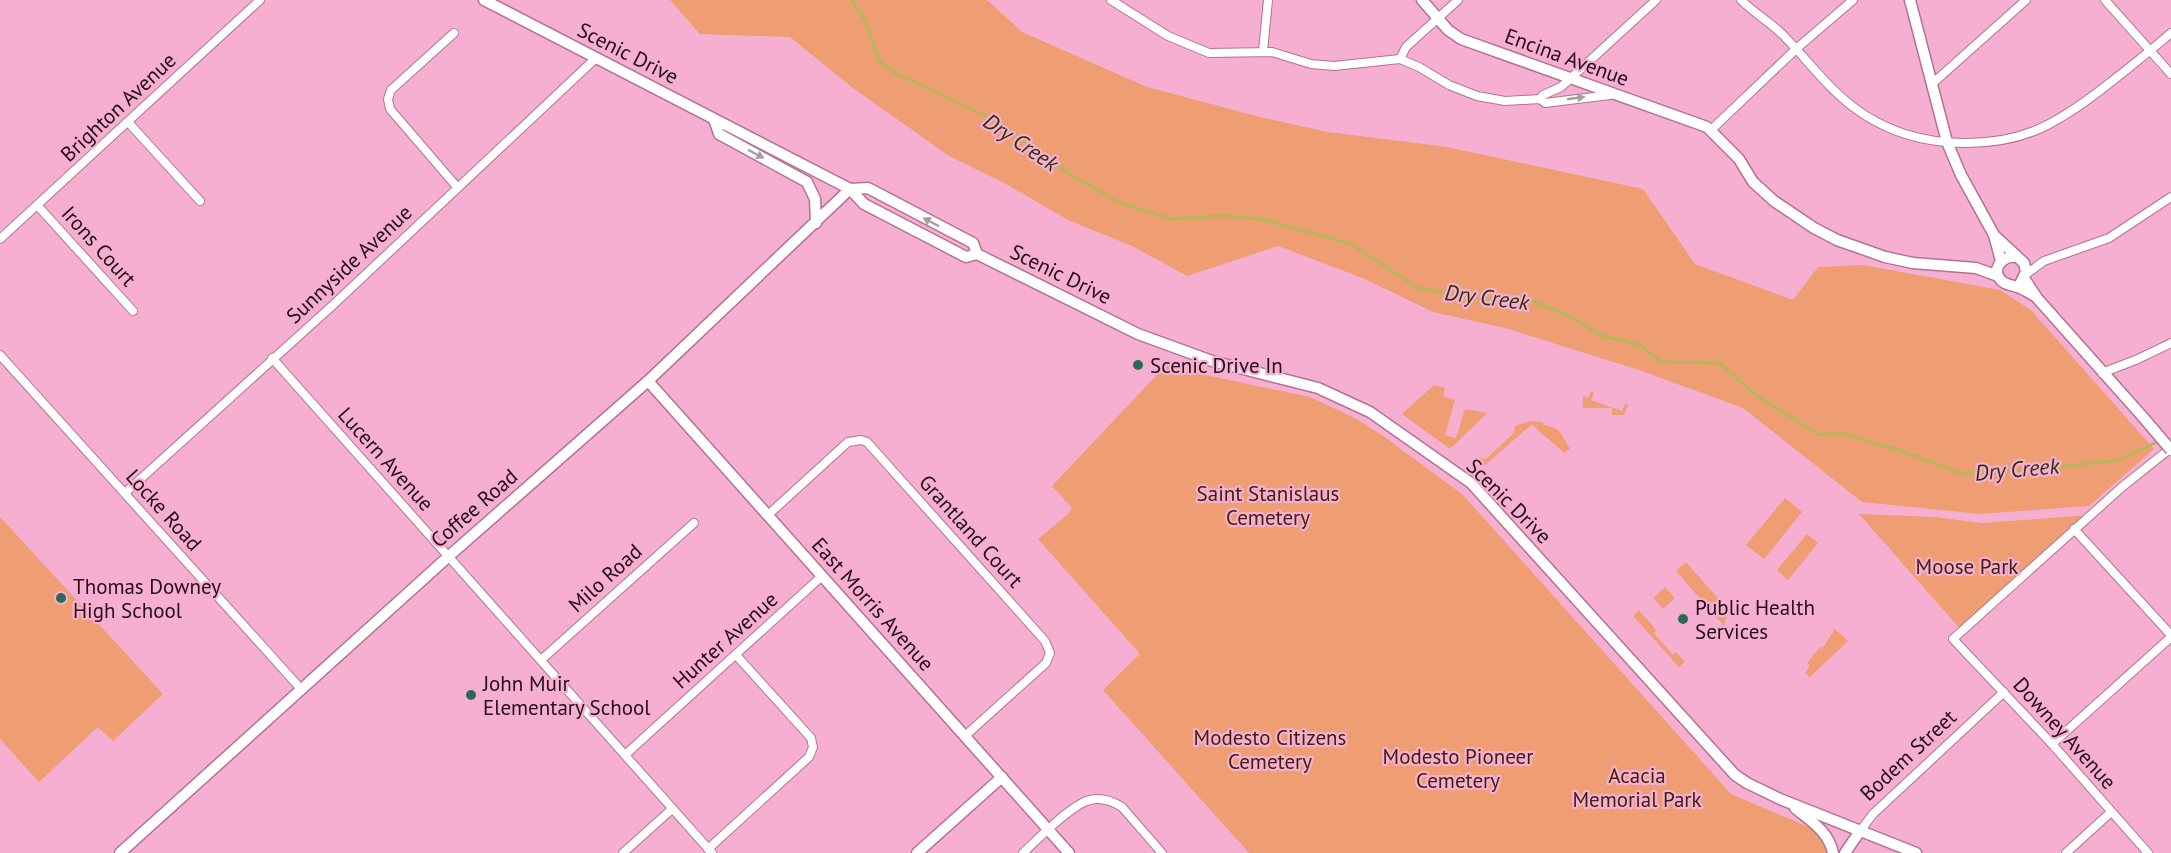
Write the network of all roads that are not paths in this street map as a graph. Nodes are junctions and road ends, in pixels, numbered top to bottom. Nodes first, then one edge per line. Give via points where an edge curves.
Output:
1 (260, 0) edge
2 (484, 0) edge
3 (1111, 0) edge
4 (1268, 0) edge
5 (1422, 0) edge
6 (1458, 0) edge
7 (1656, 0) edge
8 (1741, 0) edge
9 (1853, 0) edge
10 (1911, 0) edge
11 (2026, 0) edge
12 (2105, 0) edge
13 (1438, 18) junction
14 (454, 33) dead end
15 (2171, 33) edge
16 (1796, 49) junction
17 (1263, 51) junction
18 (2150, 51) junction
19 (596, 58) junction
20 (1400, 59) junction
21 (2171, 74) edge
22 (1570, 79) junction
23 (1933, 83) junction
24 (1613, 95) junction
25 (1540, 99) junction
26 (714, 119) junction
27 (128, 122) junction
28 (1711, 130) junction
29 (1947, 142) junction
30 (458, 187) junction
31 (850, 189) junction
32 (2171, 197) edge
33 (200, 201) dead end
34 (38, 205) junction
35 (816, 223) junction
36 (1994, 235) junction
37 (0, 239) edge
38 (977, 254) junction
39 (2020, 259) junction
40 (2044, 261) junction
41 (2001, 262) junction
42 (1976, 268) junction
43 (1998, 276) junction
44 (2025, 276) junction
45 (2013, 285) junction
46 (2037, 298) junction
47 (134, 311) dead end
48 (2171, 343) edge
49 (0, 355) edge
50 (272, 358) junction
51 (2102, 373) junction
52 (648, 381) junction
53 (2171, 449) edge
54 (125, 493) junction
55 (768, 515) junction
56 (694, 523) dead end
57 (2074, 529) junction
58 (448, 556) junction
59 (822, 576) junction
60 (2171, 636) edge
61 (736, 655) junction
62 (541, 660) junction
63 (302, 689) junction
64 (2004, 692) junction
65 (965, 736) junction
66 (2052, 744) junction
67 (625, 755) junction
68 (1002, 777) junction
69 (1788, 802) junction
70 (672, 809) junction
71 (2111, 812) junction
72 (1048, 831) junction
73 (1860, 831) junction
74 (710, 851) edge
75 (120, 853) edge
76 (623, 853) edge
77 (917, 853) edge
78 (1023, 853) edge
79 (1069, 853) edge
80 (1162, 853) edge
81 (1833, 853) edge
82 (1845, 853) edge
83 (1916, 853) edge
84 (2066, 853) edge
85 (2148, 853) edge

1 - 27 street, Brighton Avenue
2 - 19 main road, Scenic Drive
3 - 17 street via 1199,50 1219,54
4 - 17 street
5 - 13 main road, Encina Avenue
6 - 13 street
7 - 22 street
8 - 16 street
9 - 16 street
10 - 23 main road
11 - 23 street
12 - 18 street
13 - 20 street via 1405,48
13 - 22 main road, Encina Avenue via 1461,39
14 - 30 street via 391,90 388,99 390,109
15 - 18 street
16 - 28 street
16 - 29 street via 1843,99 1873,120 1909,135
17 - 20 street via 1324,66
18 - 21 street
18 - 29 street via 2049,125 1995,142
19 - 26 main road, Scenic Drive
19 - 30 street, Sunnyside Avenue
20 - 25 street via 1473,94 1505,101
22 - 24 main road, Encina Avenue
22 - 25 street
23 - 29 main road
25 -> 24 street via 1545,103
24 - 28 main road, Encina Avenue
26 - 31 main road, Scenic Drive
26 -> 35 main road via 719,134 807,182 815,200
27 - 33 street
27 - 34 street, Brighton Avenue
28 - 42 main road via 1739,159 1753,182 1774,201 1837,240 1885,257
29 - 36 main road via 1960,175
30 - 50 street, Sunnyside Avenue
31 - 35 main road, Coffee Road
31 - 38 main road, Scenic Drive via 864,204 966,257
38 -> 31 main road, Scenic Drive via 973,243 868,188
32 - 40 street via 2109,238
34 - 37 street, Brighton Avenue
34 - 47 street, Irons Court
35 - 52 main road, Coffee Road
36 - 39 main road
36 - 41 main road
38 - 69 main road, Scenic Drive via 1138,334 1212,361 1318,388 1370,412 1471,483 1729,770
39 - 40 street
39 - 41 main road via 2007,257
39 - 44 main road via 2026,267
40 - 44 street
41 - 42 main road
41 - 43 main road
42 - 43 main road
43 - 45 main road
44 - 45 main road
44 - 46 main road
45 - 46 main road
46 - 51 main road
48 - 51 street
49 - 54 street, Locke Road
50 - 54 street, Sunnyside Avenue
50 - 58 street, Lucern Avenue
51 - 53 main road, bridge
52 - 55 main road, East Morris Avenue
52 - 58 main road, Coffee Road
53 - 57 street
54 - 63 street, Locke Road
55 - 59 main road, East Morris Avenue
55 - 65 street, Grantland Court via 848,442 867,442 1045,641 1050,653 1046,663
56 - 62 street, Milo Road
57 - 60 street
57 - 64 street, Downey Avenue via 1953,639
58 - 62 street, Lucern Avenue
58 - 63 main road, Coffee Road
59 - 61 street, Hunter Avenue
59 - 65 main road, East Morris Avenue
60 - 66 street
61 - 67 street, Hunter Avenue
61 - 74 street via 811,738 813,747 809,757
62 - 67 street, Lucern Avenue
63 - 75 main road, Coffee Road
64 - 66 street, Downey Avenue
64 - 73 street, Bodem Street via 1873,814
65 - 68 main road, East Morris Avenue
66 - 71 street, Downey Avenue
67 - 70 street, Lucern Avenue
68 - 72 main road, East Morris Avenue
68 - 77 main road
69 - 73 main road, Scenic Drive
69 - 81 main road via 1826,835
70 - 74 street, Lucern Avenue
70 - 76 street
71 - 84 street
71 - 85 street, Downey Avenue
72 - 78 street
72 - 79 main road, East Morris Avenue
72 - 80 street via 1082,803 1106,799 1122,807
73 - 82 main road, Bodem Street
73 - 83 main road, Scenic Drive

